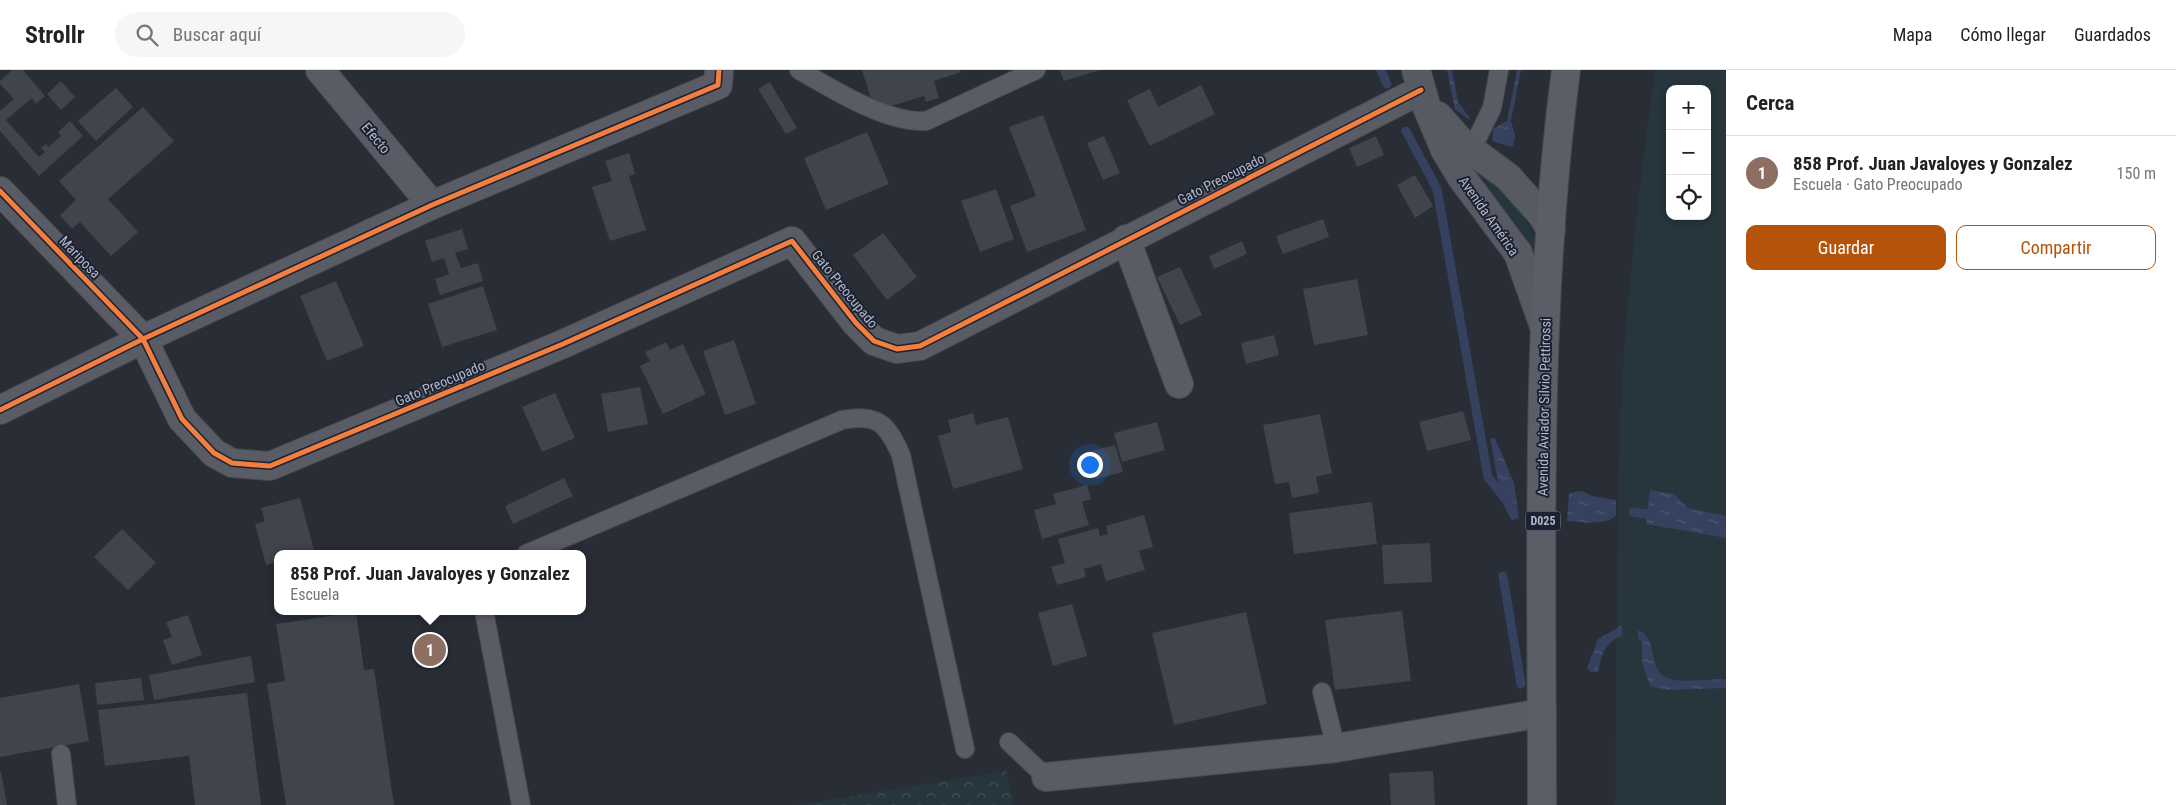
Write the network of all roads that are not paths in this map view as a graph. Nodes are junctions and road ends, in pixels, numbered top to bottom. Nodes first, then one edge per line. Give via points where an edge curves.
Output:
1 (320, 70) edge
2 (719, 70) edge
3 (799, 70) edge
4 (1036, 70) edge
5 (1499, 70) edge
6 (1566, 70) edge
7 (1421, 88) edge
8 (1471, 151) junction
9 (0, 191) edge
10 (432, 205) junction
11 (1551, 230) junction
12 (1126, 239) junction
13 (1545, 329) junction
14 (143, 339) junction
15 (1179, 384) dead end
16 (0, 410) edge
17 (270, 466) joint
18 (535, 550) edge
19 (485, 615) edge
20 (1322, 692) dead end
21 (1542, 713) junction
22 (1008, 742) dead end
23 (1336, 748) junction
24 (965, 749) dead end
25 (61, 754) dead end
26 (1046, 777) joint
27 (67, 805) edge
28 (521, 805) edge
29 (1542, 805) edge

1 - 10 street, Efecto
2 - 10 street via 718,85
3 - 4 lane via 868,106 914,122 926,121
5 - 8 lane via 1492,108
6 - 11 main road, Avenida Aviador Silvio Pettirossi / D025 via 1555,151
7 - 8 main road, Avenida América
7 - 12 street, Gato Preocupado
7 - 13 main road, Avenida América via 1445,150 1518,253
8 - 11 main road, Avenida América via 1508,177
9 - 14 street, Mariposa
10 - 14 street
11 - 13 main road, Avenida Aviador Silvio Pettirossi / D025
12 - 15 street
12 - 17 street, Gato Preocupado via 920,346 896,348 874,341 856,323 792,241 563,344
13 - 21 main road, Avenida Aviador Silvio Pettirossi / D025
14 - 16 street
14 - 17 street, Mariposa via 182,419 214,453 232,463
18 - 24 lane via 842,420 861,416 879,423 890,431 901,455
19 - 28 lane
20 - 23 lane
21 - 23 street
21 - 29 main road, Avenida Aviador Silvio Pettirossi / D025
22 - 26 lane
23 - 26 street
25 - 27 lane

